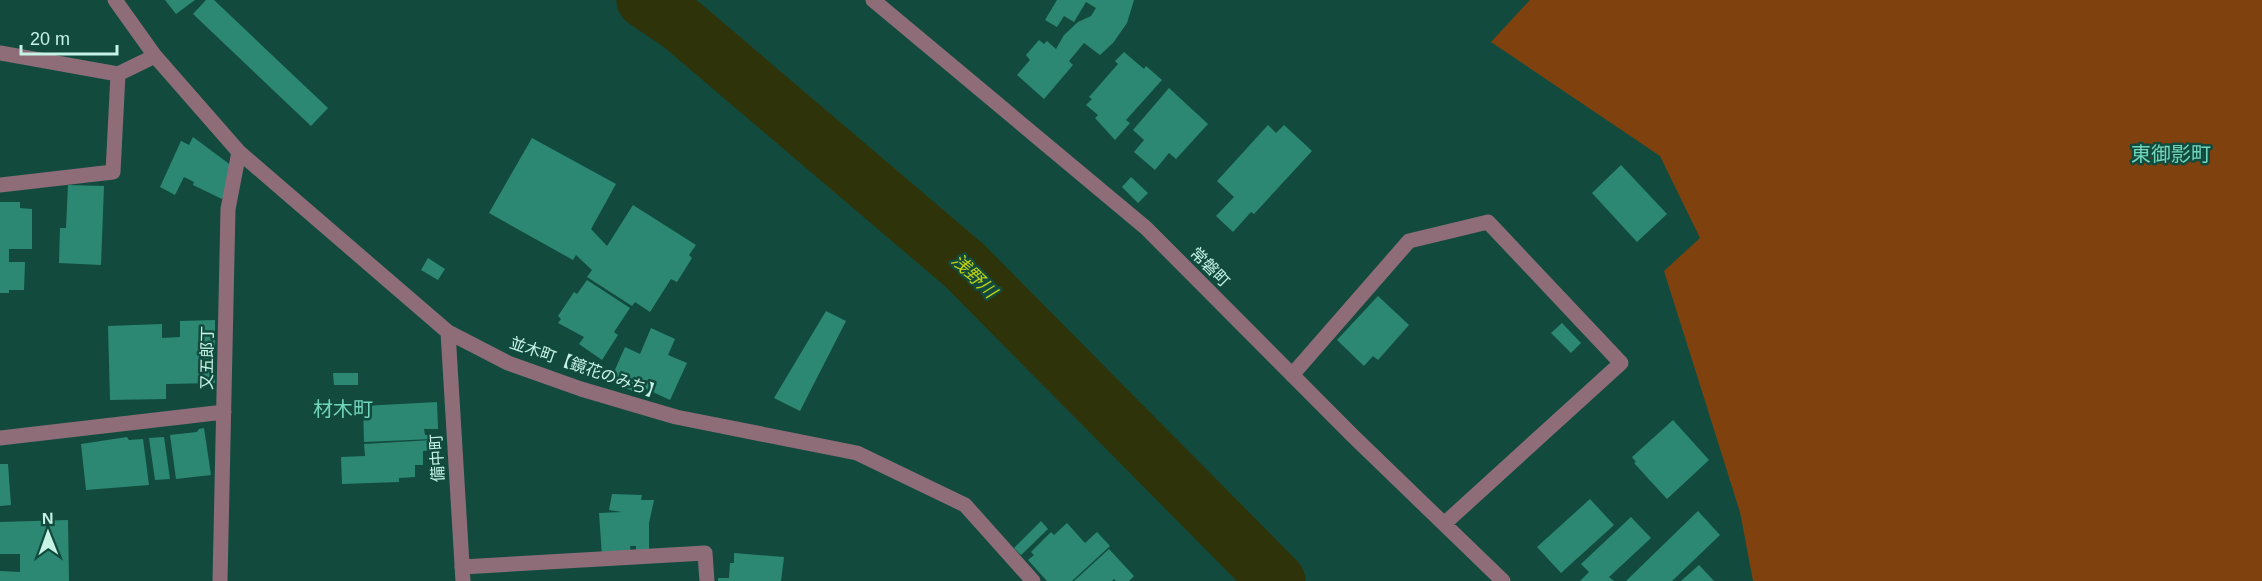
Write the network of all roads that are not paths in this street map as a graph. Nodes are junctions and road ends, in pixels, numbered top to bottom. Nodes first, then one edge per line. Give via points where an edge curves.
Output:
1 (115, 0) edge
2 (873, 0) edge
3 (0, 53) edge
4 (155, 56) junction
5 (118, 74) junction
6 (239, 152) junction
7 (0, 185) edge
8 (448, 332) junction
9 (1292, 375) junction
10 (224, 412) junction
11 (0, 438) edge
12 (1444, 524) junction
13 (462, 574) edge
14 (220, 581) edge
15 (707, 581) edge
16 (1033, 581) edge
17 (1503, 581) edge

1 - 4 street, 並木町【鏡花のみち】
2 - 9 street, 常磐町 via 1146,228
3 - 5 street
4 - 5 street
4 - 6 street, 並木町【鏡花のみち】
5 - 7 street via 113,172
6 - 8 street, 並木町【鏡花のみち】
6 - 10 street, 又五郎丁 via 228,209
8 - 13 street, 備中町
8 - 16 street, 並木町【鏡花のみち】 via 508,363 623,402 676,417 857,453 965,505
9 - 12 street, 常磐町
9 - 12 street via 1409,241 1488,222 1621,363
10 - 11 street, 又五郎丁
10 - 14 street
12 - 17 street, 常磐町
13 - 15 street via 705,553

